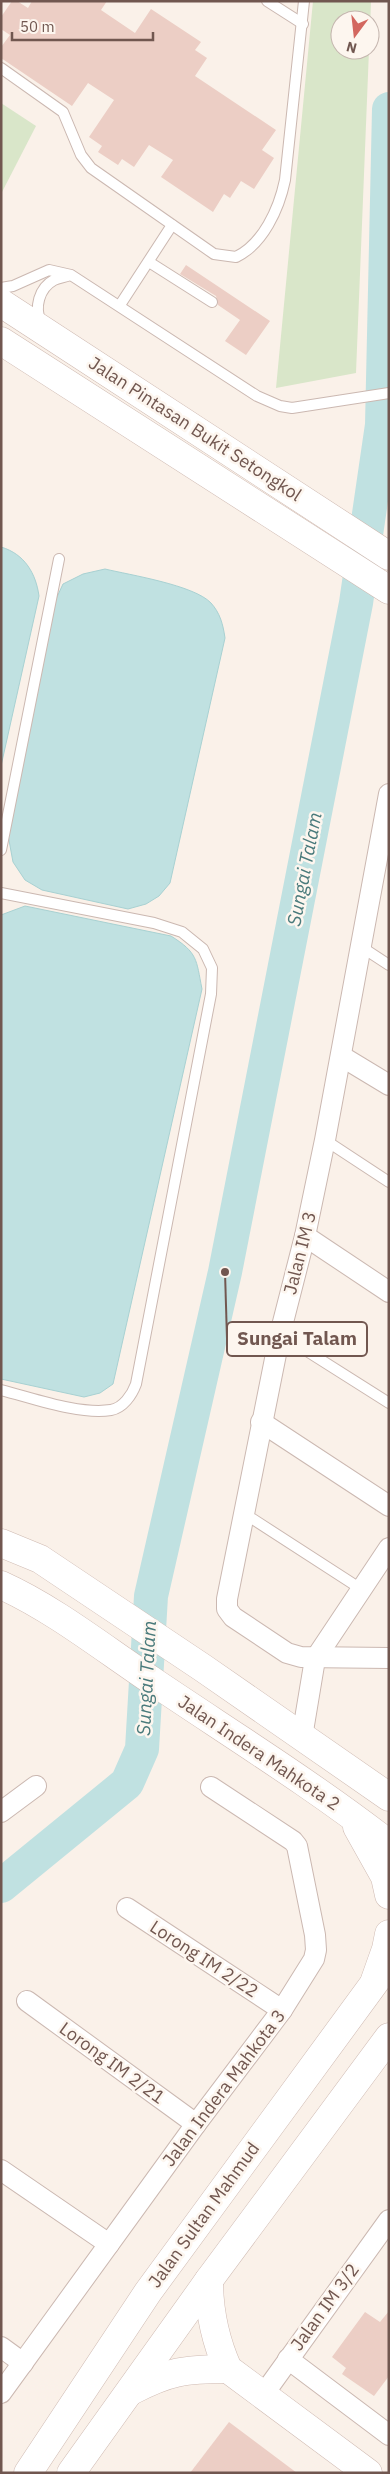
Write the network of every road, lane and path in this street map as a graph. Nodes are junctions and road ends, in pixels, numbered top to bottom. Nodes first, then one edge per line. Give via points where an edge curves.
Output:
1 (267, 1) edge
2 (304, 1) edge
3 (302, 24) junction
4 (1, 68) edge
5 (172, 226) junction
6 (149, 262) junction
7 (71, 275) junction
8 (1, 288) edge
9 (212, 302) dead end
10 (1, 304) edge
11 (120, 305) junction
12 (47, 334) junction
13 (1, 341) edge
14 (389, 394) edge
15 (389, 556) edge
16 (59, 559) dead end
17 (389, 590) edge
18 (389, 794) edge
19 (1, 850) edge
20 (383, 855) edge
21 (1, 893) edge
22 (360, 946) junction
23 (389, 965) edge
24 (341, 1056) junction
25 (389, 1085) edge
26 (325, 1140) junction
27 (389, 1182) edge
28 (305, 1236) junction
29 (389, 1292) edge
30 (280, 1334) junction
31 (1, 1390) edge
32 (389, 1403) edge
33 (261, 1422) junction
34 (389, 1506) edge
35 (245, 1514) junction
36 (1, 1543) edge
37 (389, 1548) edge
38 (1, 1585) edge
39 (361, 1589) junction
40 (389, 1658) edge
41 (314, 1659) junction
42 (302, 1738) junction
43 (376, 1784) edge
44 (36, 1786) dead end
45 (211, 1787) dead end
46 (389, 1797) edge
47 (347, 1811) junction
48 (1, 1812) edge
49 (389, 1844) edge
50 (389, 1895) edge
51 (127, 1908) dead end
52 (389, 1934) edge
53 (382, 1972) edge
54 (27, 2001) dead end
55 (282, 2010) junction
56 (389, 2037) edge
57 (196, 2124) junction
58 (1, 2170) edge
59 (389, 2220) edge
60 (109, 2244) junction
61 (209, 2280) junction
62 (1, 2347) edge
63 (288, 2359) junction
64 (23, 2363) junction
65 (228, 2369) junction
66 (1, 2393) edge
67 (128, 2393) junction
68 (263, 2395) junction
69 (389, 2435) edge
70 (28, 2473) edge
71 (71, 2473) edge
72 (368, 2473) edge

1 - 3 lane
2 - 3 lane
3 - 5 lane via 285,180 280,201 255,244 236,257 225,257 214,254
4 - 5 lane via 63,112 80,155 91,168
5 - 6 lane
6 - 9 lane
6 - 11 lane
7 - 8 lane via 49,270
7 - 11 lane
7 - 12 lane via 53,280 38,302 37,315
10 - 12 main road, Jalan Pintasan Bukit Setongkol
11 - 14 lane via 270,403 292,408
12 - 15 main road, Jalan Pintasan Bukit Setongkol
13 - 17 main road, Jalan Pintasan Bukit Setongkol
16 - 19 lane
18 - 20 street, Jalan IM 3
20 - 22 street, Jalan IM 3
21 - 31 lane via 154,923 182,932 203,949 212,968 205,1023 136,1384 130,1398 112,1410 81,1409
22 - 23 lane
22 - 24 street, Jalan IM 3
24 - 25 street
24 - 26 street, Jalan IM 3
26 - 27 lane
26 - 28 street, Jalan IM 3
28 - 29 street
28 - 30 street, Jalan IM 3
30 - 32 lane
30 - 33 street, Jalan IM 3
33 - 34 street
33 - 35 street, Jalan IM 3
35 - 39 lane
35 - 41 street, Jalan IM 3 via 227,1609 233,1617 287,1653
36 - 42 main road, Jalan Indera Mahkota 2 via 40,1559
37 - 39 street
38 - 47 main road, Jalan Indera Mahkota 2 via 21,1594
39 - 41 street
40 - 41 street
41 - 42 street
42 - 43 main road, Jalan Indera Mahkota 2
43 - 46 main road, Jalan Indera Mahkota 2
44 - 48 street
45 - 55 street, Jalan Indera Mahkota 3 via 297,1846 316,1950 314,1959
47 - 49 main road, Jalan Indera Mahkota 2
47 - 50 main road via 382,1870
51 - 55 street, Lorong IM 2/22
52 - 53 main road, Jalan Sultan Mahmud
53 - 70 main road, Jalan Sultan Mahmud via 148,2292
54 - 57 street, Lorong IM 2/21
55 - 57 street, Jalan Indera Mahkota 3
56 - 61 main road
57 - 60 street, Jalan Indera Mahkota 3
58 - 60 street
59 - 63 street, Jalan IM 3/2
60 - 64 street, Jalan Indera Mahkota 3
61 - 65 main road via 210,2314
61 - 67 main road
62 - 64 street
63 - 68 street, Jalan IM 3/2
63 - 69 street
64 - 66 street, Jalan Indera Mahkota 3
65 - 67 main road via 189,2369 167,2374
65 - 68 main road
67 - 71 main road
68 - 72 main road

